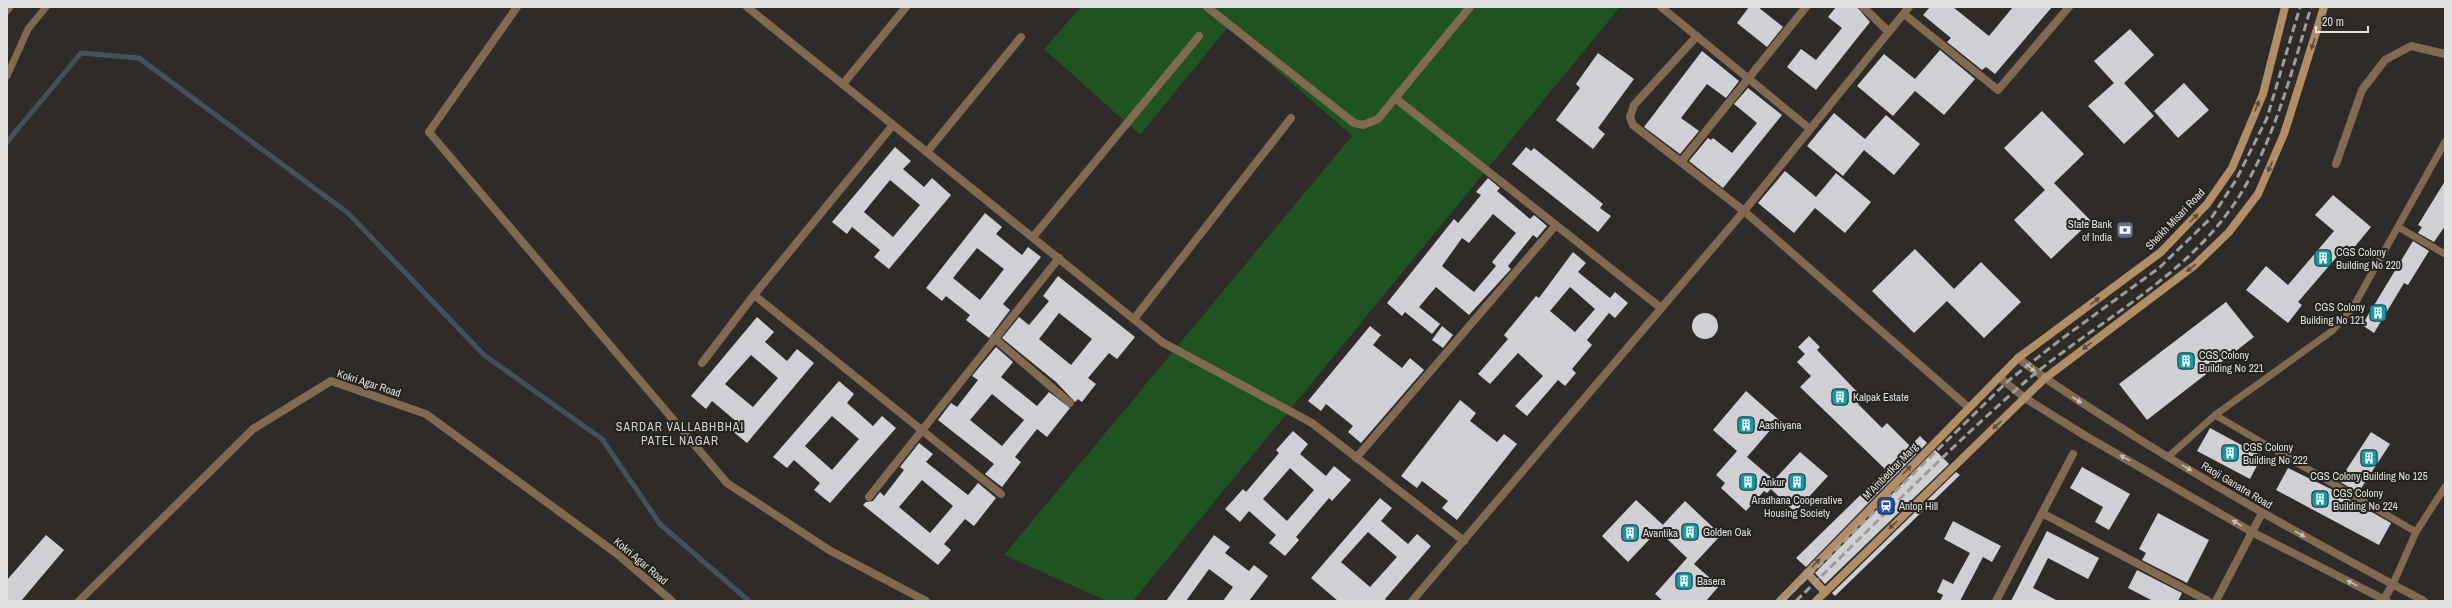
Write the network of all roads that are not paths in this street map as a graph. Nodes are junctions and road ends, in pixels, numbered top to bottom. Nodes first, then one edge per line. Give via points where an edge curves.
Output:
1 (10, 7) edge
2 (46, 7) edge
3 (517, 7) edge
4 (747, 7) edge
5 (906, 7) edge
6 (1207, 7) edge
7 (1470, 7) edge
8 (1661, 7) edge
9 (1806, 7) edge
10 (1863, 7) edge
11 (2069, 7) edge
12 (2285, 7) edge
13 (2324, 7) edge
14 (1907, 10) edge
15 (7, 11) edge
16 (1889, 32) junction
17 (1199, 36) dead end
18 (1696, 36) junction
19 (1021, 37) dead end
20 (2445, 54) edge
21 (7, 76) edge
22 (1747, 77) junction
23 (844, 84) junction
24 (1395, 98) junction
25 (1291, 118) dead end
26 (893, 125) junction
27 (1810, 129) junction
28 (2445, 142) edge
29 (927, 152) junction
30 (1681, 162) junction
31 (2336, 164) dead end
32 (1744, 211) junction
33 (1556, 225) junction
34 (2398, 227) junction
35 (1033, 237) junction
36 (2445, 254) edge
37 (1059, 258) junction
38 (754, 295) junction
39 (1661, 308) junction
40 (1134, 319) junction
41 (994, 338) junction
42 (2018, 358) junction
43 (702, 363) dead end
44 (1999, 377) junction
45 (2044, 379) junction
46 (2025, 398) junction
47 (1070, 404) dead end
48 (1968, 407) junction
49 (2215, 416) junction
50 (921, 428) junction
51 (2074, 454) dead end
52 (2168, 457) junction
53 (1356, 458) junction
54 (2445, 487) edge
55 (1001, 494) dead end
56 (868, 497) dead end
57 (2042, 513) junction
58 (2262, 513) junction
59 (2252, 532) junction
60 (2416, 532) junction
61 (1464, 541) junction
62 (1806, 573) junction
63 (2393, 584) junction
64 (1825, 592) junction
65 (2385, 600) edge
66 (79, 601) edge
67 (672, 601) edge
68 (926, 601) edge
69 (1412, 601) edge
70 (1780, 601) edge
71 (1816, 601) edge
72 (1996, 601) edge
73 (2208, 601) edge
74 (2216, 601) edge
75 (2424, 601) edge

1 - 15 lane
2 - 21 lane via 28,29
3 - 68 street via 430,132 727,483 829,550
4 - 23 street
5 - 23 street
6 - 24 street via 1354,123 1363,125 1378,119
7 - 24 street
8 - 18 street
9 - 22 street
10 - 16 street
11 - 14 street via 1998,90
42 -> 12 main road, Sheikh Misari Road via 2160,252 2207,204 2232,168 2262,94
13 -> 45 main road via 2284,134 2253,200 2229,232 2195,264
14 - 16 street
16 - 27 street
17 - 35 street
18 - 22 street
18 - 30 street via 1638,100 1630,117 1633,125
19 - 29 street
20 - 31 street via 2411,46 2385,60 2362,90
22 - 27 street
22 - 30 street
23 - 26 street
24 - 33 street
25 - 40 street
26 - 29 street
26 - 38 street
27 - 32 street
28 - 34 lane
29 - 35 street
30 - 32 street
32 - 39 street
32 - 48 street
33 - 39 street
33 - 53 street
34 - 36 lane
34 - 49 lane via 2352,309 2332,331
35 - 37 street
37 - 40 street
37 - 41 street
38 - 43 street
38 - 50 street
39 - 61 street
40 - 53 street via 1162,342 1312,423
41 - 47 street
41 - 50 street
42 - 44 main road, M Ambedkar Marg
42 -> 45 street
44 - 46 street
44 - 48 main road, M Ambedkar Marg
45 - 46 main road
45 -> 52 street, Raoji Ganatra Road
59 -> 46 street
46 -> 64 main road
62 -> 48 main road, M Ambedkar Marg
49 - 52 lane
49 - 60 lane
50 - 55 street
50 - 56 street
51 - 57 street
52 -> 58 street, Raoji Ganatra Road
53 - 61 street
54 - 60 lane
57 - 72 street
57 - 73 street
58 - 59 street
58 -> 63 street, Raoji Ganatra Road
65 -> 59 street
59 - 74 street
60 - 63 lane
61 - 69 street
62 - 64 main road
62 - 70 main road, M Ambedkar Marg
63 - 65 street
63 - 75 street, Raoji Ganatra Road
64 - 71 main road
66 - 67 street, Kokri Agar Road via 252,429 331,380 426,414 616,553

